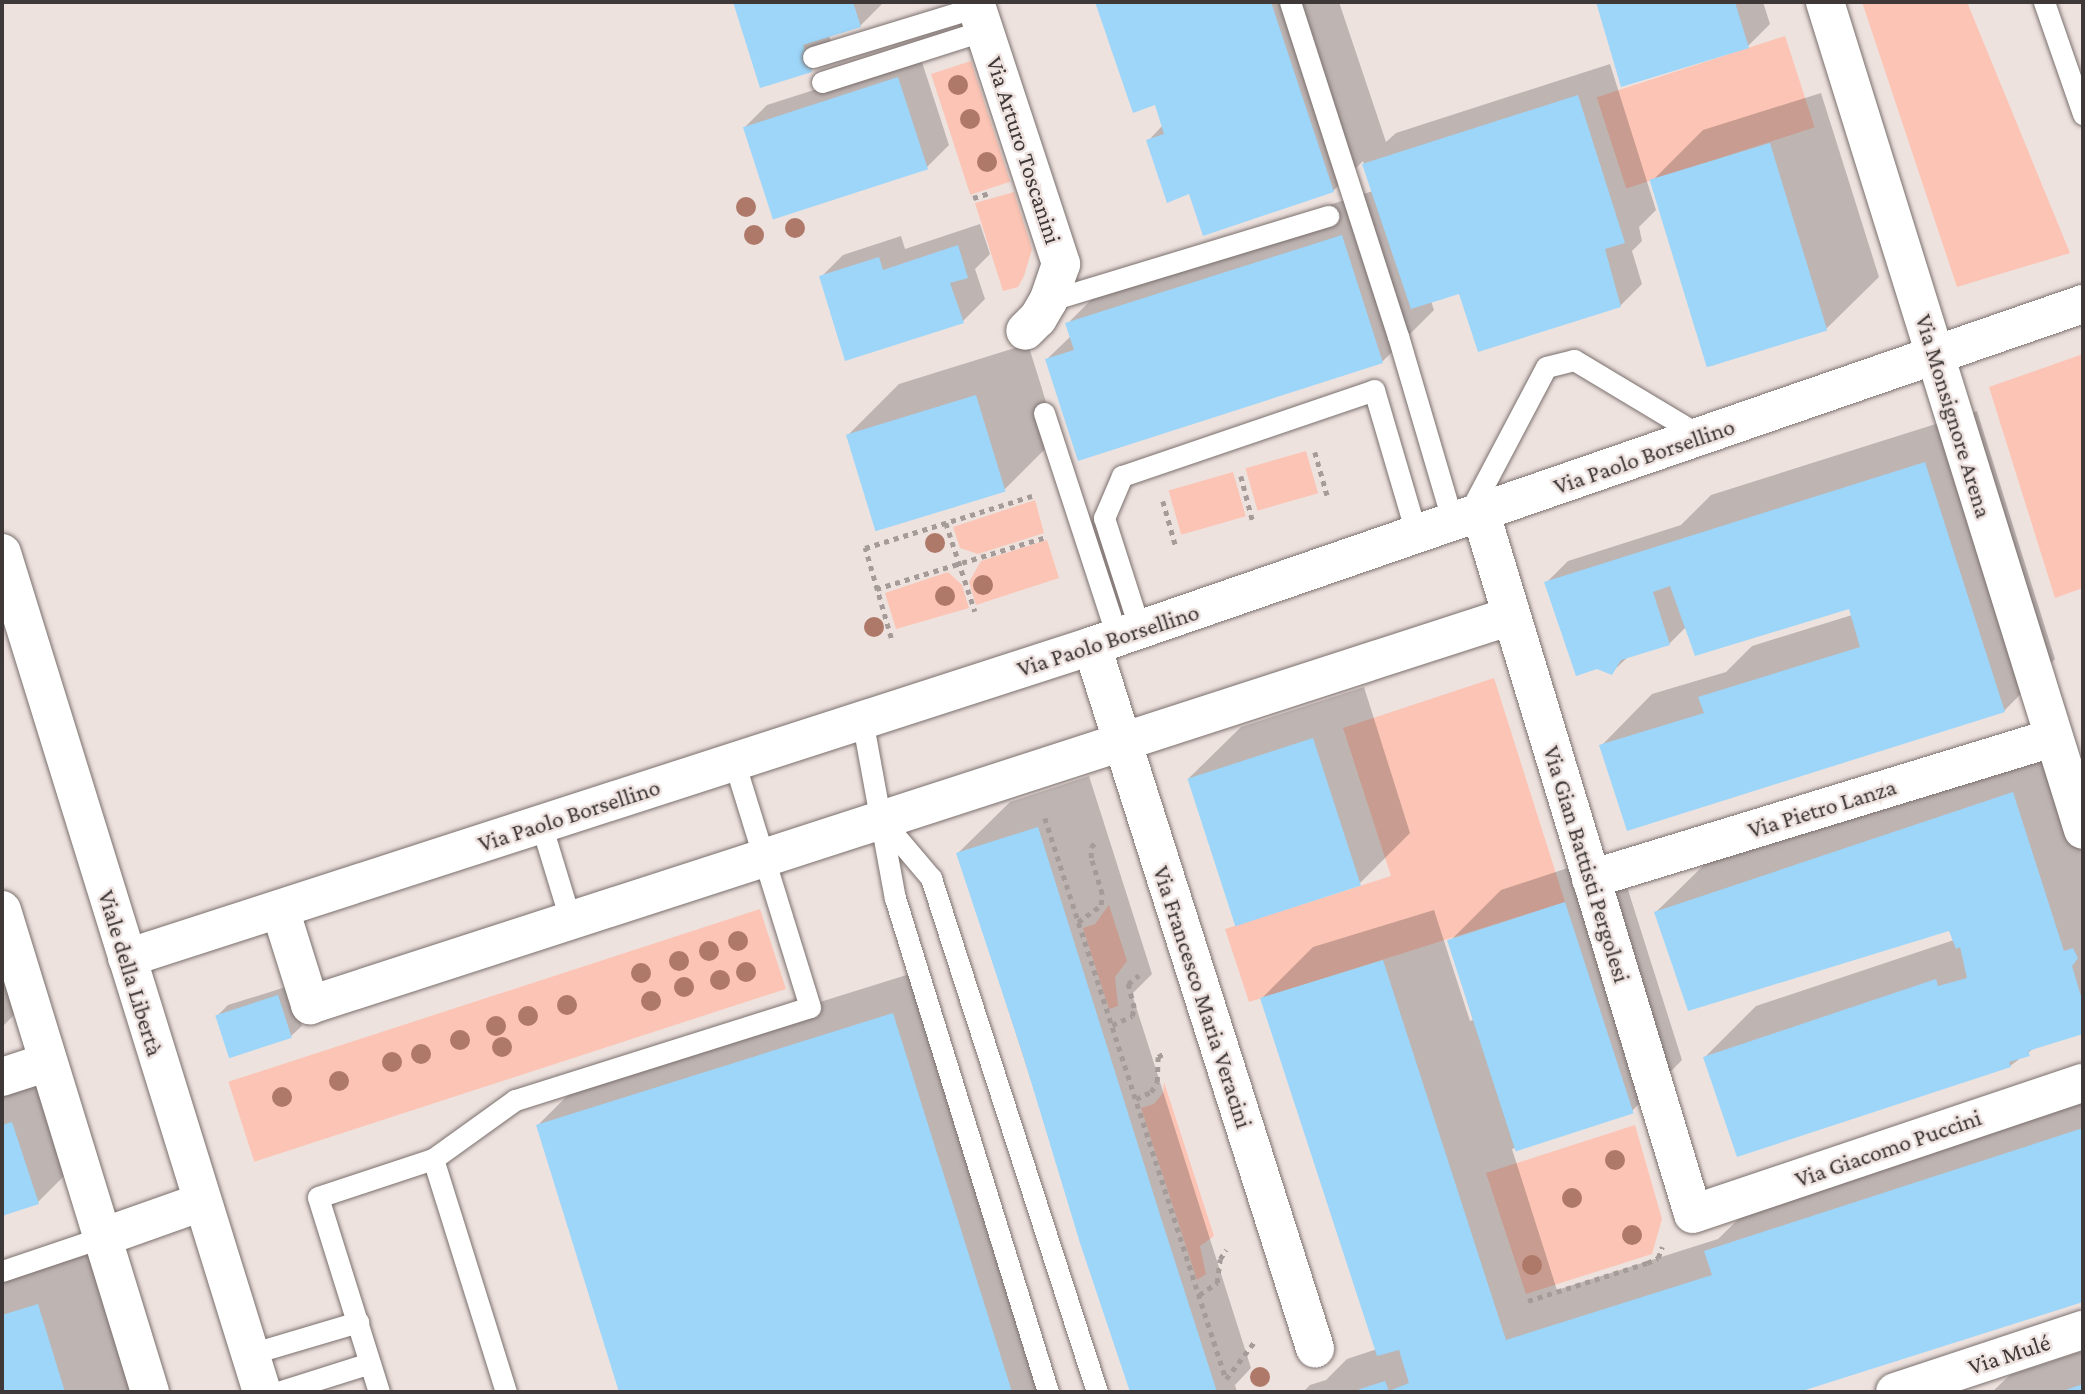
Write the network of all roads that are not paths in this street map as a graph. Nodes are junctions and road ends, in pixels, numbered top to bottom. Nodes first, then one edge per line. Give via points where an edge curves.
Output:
1 (1290, 2) edge
2 (1825, 2) edge
3 (2044, 2) edge
4 (979, 13) edge
5 (813, 57) dead end
6 (821, 82) dead end
7 (2083, 114) edge
8 (1328, 216) dead end
9 (1048, 301) junction
10 (2083, 304) edge
11 (1025, 331) dead end
12 (1935, 354) junction
13 (1044, 413) dead end
14 (1701, 436) junction
15 (1467, 519) junction
16 (1417, 536) junction
17 (2, 553) edge
18 (1511, 616) junction
19 (1117, 638) junction
20 (862, 719) junction
21 (2053, 737) junction
22 (1122, 740) junction
23 (734, 762) junction
24 (881, 819) junction
25 (541, 824) junction
26 (2083, 830) edge
27 (762, 859) junction
28 (1591, 879) junction
29 (280, 909) junction
30 (2, 910) edge
31 (570, 922) junction
32 (127, 958) junction
33 (48, 1062) junction
34 (2, 1077) edge
35 (2083, 1083) edge
36 (433, 1159) junction
37 (202, 1202) junction
38 (1693, 1214) joint
39 (103, 1237) junction
40 (2, 1270) edge
41 (358, 1322) junction
42 (2083, 1330) edge
43 (1315, 1348) dead end
44 (250, 1354) junction
45 (370, 1363) junction
46 (150, 1392) edge
47 (262, 1392) edge
48 (278, 1392) edge
49 (379, 1392) edge
50 (506, 1392) edge
51 (1048, 1392) edge
52 (1097, 1392) edge
53 (1895, 1392) edge

1 - 15 lane via 1398,336
2 - 12 street, Via Monsignore Arena
3 - 7 lane
4 - 5 lane
4 - 6 lane
4 - 9 street, Via Arturo Toscanini via 1061,264
8 - 9 lane
9 - 11 street, Via Arturo Toscanini
10 - 12 street, Via Paolo Borsellino
12 - 14 street, Via Paolo Borsellino
12 - 21 street, Via Monsignore Arena
13 - 19 lane
14 - 15 street, Via Paolo Borsellino
14 - 15 lane via 1574,360 1546,366
15 - 16 street, Via Paolo Borsellino
15 - 18 street, Via Gian Battisti Pergolesi
16 - 19 street, Via Paolo Borsellino
16 - 19 lane via 1374,390 1122,476 1104,518
17 - 32 street, Viale della Libertà
18 - 22 street
18 - 28 street, Via Gian Battisti Pergolesi
19 - 20 street, Via Paolo Borsellino
19 - 22 street, Via Francesco Maria Veracini
20 - 23 street, Via Paolo Borsellino
20 - 24 lane
21 - 26 street, Via Monsignore Arena
21 - 28 street, Via Pietro Lanza
22 - 24 street
22 - 43 street, Via Francesco Maria Veracini
23 - 25 street, Via Paolo Borsellino
23 - 27 lane
24 - 27 street
24 - 51 lane via 895,898
24 - 52 lane via 931,878
25 - 29 street, Via Paolo Borsellino
25 - 31 lane
27 - 31 street
27 - 36 lane via 810,1007 515,1100
28 - 38 street, Via Gian Battisti Pergolesi
29 - 31 street via 310,1005
29 - 32 street, Via Paolo Borsellino
30 - 33 street
32 - 37 street, Viale della Libertà
33 - 34 street
33 - 39 street
35 - 38 street, Via Giacomo Puccini
36 - 41 lane via 318,1197
36 - 50 lane
37 - 39 street
37 - 44 street, Viale della Libertà
39 - 40 lane
39 - 46 street
41 - 44 lane
41 - 45 lane
42 - 53 street, Via Mulé
44 - 47 street, Viale della Libertà
45 - 48 lane
45 - 49 lane

